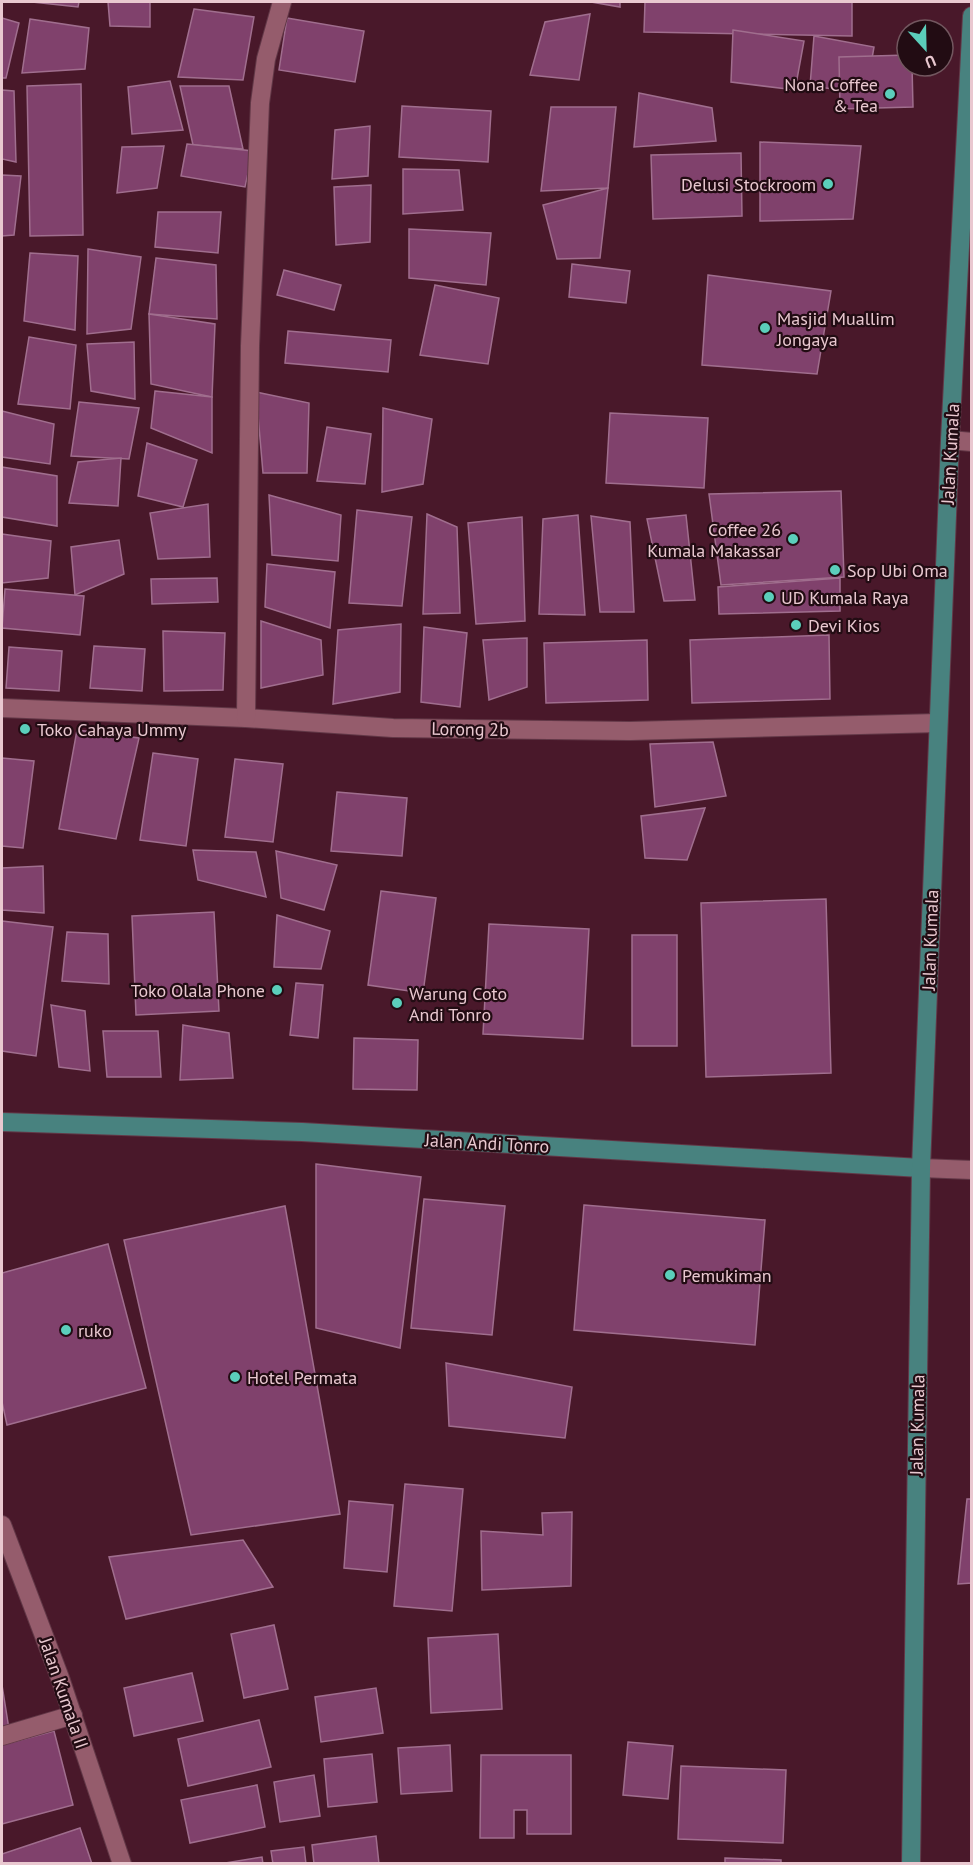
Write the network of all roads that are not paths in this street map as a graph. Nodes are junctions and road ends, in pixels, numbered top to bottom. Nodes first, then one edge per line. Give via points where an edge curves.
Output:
1 (282, 2) edge
2 (972, 16) edge
3 (950, 440) junction
4 (972, 442) edge
5 (2, 708) edge
6 (246, 718) junction
7 (938, 723) junction
8 (2, 1122) edge
9 (921, 1168) junction
10 (972, 1170) edge
11 (2, 1525) edge
12 (73, 1715) junction
13 (2, 1736) edge
14 (122, 1863) edge
15 (911, 1863) edge

1 - 6 street via 266,59 260,103 250,346
2 - 3 main road, Jalan Kumala
3 - 4 street
3 - 7 main road, Jalan Kumala
5 - 6 street, Lorong 2b
6 - 7 street, Lorong 2b via 393,728 618,731
7 - 9 main road, Jalan Kumala
8 - 9 main road, Jalan Andi Tonro via 302,1132
9 - 10 street, Jalan Andi Tonro
9 - 15 main road, Jalan Kumala
11 - 12 street, Jalan Kumala II
12 - 13 street
12 - 14 street, Jalan Kumala II

